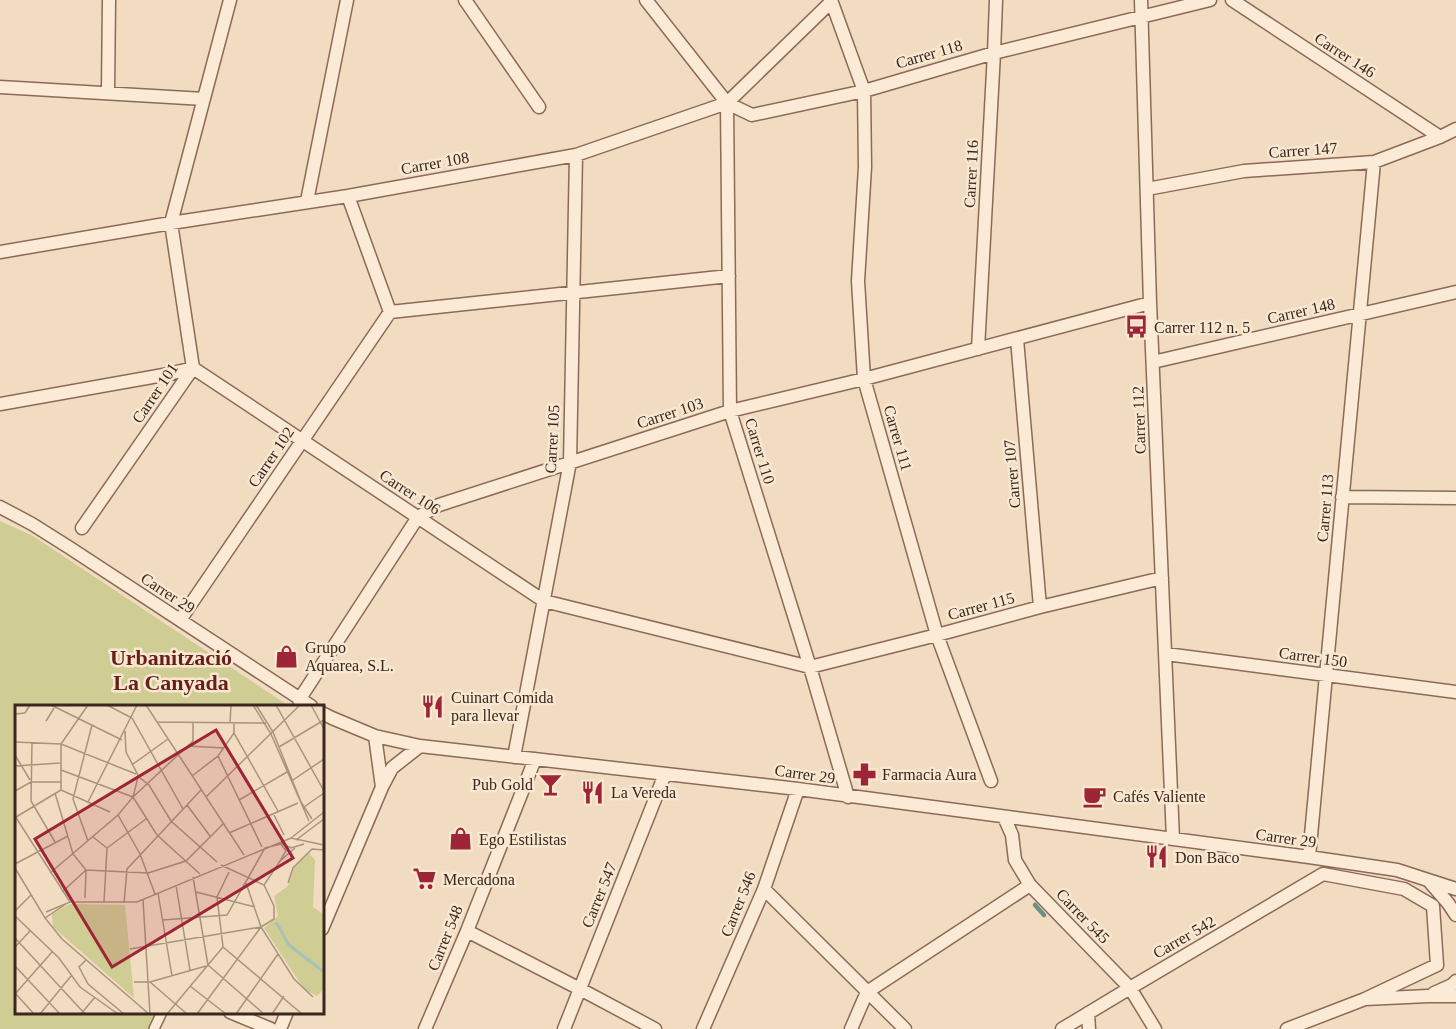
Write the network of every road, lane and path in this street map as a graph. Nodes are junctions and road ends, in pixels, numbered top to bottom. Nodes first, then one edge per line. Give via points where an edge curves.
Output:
1 (109, 0) edge
2 (230, 0) edge
3 (347, 0) edge
4 (465, 0) edge
5 (646, 0) edge
6 (996, 0) edge
7 (1141, 0) edge
8 (1210, 0) edge
9 (1232, 0) edge
10 (831, 1) edge
11 (1142, 16) junction
12 (994, 53) junction
13 (0, 87) edge
14 (864, 91) junction
15 (108, 92) junction
16 (204, 99) junction
17 (727, 103) junction
18 (539, 107) dead end
19 (1456, 129) edge
20 (1440, 137) junction
21 (576, 154) junction
22 (1374, 162) junction
23 (1147, 189) junction
24 (348, 196) junction
25 (307, 201) junction
26 (171, 223) junction
27 (0, 252) edge
28 (729, 276) junction
29 (1456, 292) edge
30 (574, 293) junction
31 (1150, 303) junction
32 (390, 312) junction
33 (1360, 314) junction
34 (1017, 339) junction
35 (978, 349) junction
36 (1153, 363) junction
37 (193, 368) junction
38 (864, 379) junction
39 (0, 404) edge
40 (730, 411) junction
41 (301, 441) junction
42 (570, 462) junction
43 (1342, 497) junction
44 (1456, 498) edge
45 (1, 508) edge
46 (418, 517) junction
47 (82, 528) dead end
48 (1162, 578) junction
49 (544, 601) junction
50 (1040, 607) junction
51 (180, 620) junction
52 (938, 635) junction
53 (1166, 654) junction
54 (810, 667) junction
55 (1326, 675) junction
56 (1456, 692) edge
57 (304, 704) edge
58 (324, 714) edge
59 (375, 736) junction
60 (420, 746) junction
61 (514, 757) junction
62 (534, 759) junction
63 (665, 774) junction
64 (991, 781) dead end
65 (382, 788) junction
66 (798, 789) junction
67 (848, 797) junction
68 (1004, 817) junction
69 (1173, 839) junction
70 (1309, 857) junction
71 (1323, 874) joint
72 (1428, 880) junction
73 (1030, 885) junction
74 (764, 888) junction
75 (1456, 889) edge
76 (1456, 915) edge
77 (324, 924) edge
78 (467, 931) junction
79 (1456, 981) edge
80 (580, 988) junction
81 (1130, 988) junction
82 (867, 992) junction
83 (1428, 996) junction
84 (1456, 996) edge
85 (1365, 999) junction
86 (1088, 1013) junction
87 (161, 1014) edge
88 (235, 1014) edge
89 (286, 1014) edge
90 (154, 1029) edge
91 (270, 1029) edge
92 (280, 1029) edge
93 (425, 1029) edge
94 (564, 1029) edge
95 (655, 1029) edge
96 (703, 1029) edge
97 (851, 1029) edge
98 (905, 1029) edge
99 (1062, 1029) edge
100 (1089, 1029) edge
101 (1155, 1029) edge
102 (1287, 1029) edge

1 - 15 street
2 - 16 street
3 - 25 street
4 - 18 street
5 - 17 street
6 - 12 street, Carrer 116
7 - 11 street, Carrer 112
8 - 11 street, Carrer 118
9 - 20 street, Carrer 146
10 - 14 street, Carrer 111
10 - 17 street, Carrer 108
11 - 12 street, Carrer 118
11 - 23 street, Carrer 112
12 - 14 street, Carrer 118
12 - 35 street, Carrer 116
13 - 15 street
14 - 17 street, Carrer 118 via 752,115
14 - 38 street, Carrer 111 via 865,167 858,281
15 - 16 street
16 - 26 street
17 - 21 street, Carrer 108
17 - 28 street, Carrer 110
19 - 20 street, Carrer 147
20 - 22 street, Carrer 147
21 - 24 street, Carrer 108
21 - 30 street, Carrer 105
22 - 23 street, Carrer 147 via 1244,171
22 - 33 street, Carrer 113
23 - 31 street, Carrer 112
24 - 25 street, Carrer 108
24 - 32 street
25 - 26 street, Carrer 108
26 - 27 street, Carrer 108
26 - 37 street, Carrer 101
28 - 30 street
28 - 40 street, Carrer 110
29 - 33 street, Carrer 148
30 - 32 street
30 - 42 street, Carrer 105
31 - 34 street, Carrer 103
31 - 36 street, Carrer 112
32 - 41 street, Carrer 102
33 - 36 street, Carrer 148
33 - 43 street, Carrer 113
34 - 35 street, Carrer 103
34 - 50 street, Carrer 107
35 - 38 street, Carrer 103
36 - 48 street, Carrer 112
37 - 39 street
37 - 41 street, Carrer 106
37 - 47 street, Carrer 101
38 - 40 street, Carrer 103
38 - 52 street, Carrer 111
40 - 42 street, Carrer 103
40 - 54 street, Carrer 110
41 - 46 street, Carrer 106
41 - 51 street, Carrer 102
42 - 46 street, Carrer 103 via 439,505
42 - 49 street, Carrer 105
43 - 44 street
43 - 55 street, Carrer 113
45 - 51 street, Carrer 29 via 42,530
46 - 49 street, Carrer 106
46 - 57 street, Carrer 103
48 - 50 street, Carrer 115
48 - 53 street, Carrer 112
49 - 54 street, Carrer 106
49 - 61 street, Carrer 105
50 - 52 street, Carrer 115
51 - 57 street, Carrer 29
52 - 54 street, Carrer 115
52 - 64 street, Carrer 111
53 - 55 street, Carrer 150
53 - 69 street, Carrer 112
54 - 67 street, Carrer 110
55 - 56 street, Carrer 150
55 - 70 street, Carrer 113
58 - 59 street, Carrer 29
59 - 60 street, Carrer 29
59 - 65 street
60 - 61 street, Carrer 29
60 - 65 street via 392,768
61 - 62 street, Carrer 29
62 - 63 street, Carrer 29
62 - 78 street, Carrer 548
63 - 66 street, Carrer 29
63 - 80 street, Carrer 547
65 - 77 street
66 - 67 street, Carrer 29
66 - 74 street, Carrer 546
67 - 68 street, Carrer 29
68 - 69 street, Carrer 29
68 - 73 street, Carrer 545 via 1012,836 1015,860
69 - 70 street, Carrer 29
70 - 72 street, Carrer 29 via 1397,870
71 - 81 street, Carrer 542
71 - 85 street, Carrer 29 via 1404,889 1433,906 1437,965
72 - 75 street, Carrer 29
72 - 76 street
73 - 81 street, Carrer 545
73 - 82 street
74 - 82 street
74 - 96 street, Carrer 546
78 - 80 street
78 - 93 street, Carrer 548
79 - 83 street
80 - 94 street, Carrer 547
80 - 95 street
81 - 86 street, Carrer 542
81 - 101 street, Carrer 545
82 - 97 street
82 - 98 street
83 - 84 street
83 - 85 street
85 - 102 street
86 - 99 street, Carrer 542
86 - 100 street
87 - 90 street
88 - 91 street
89 - 92 street

